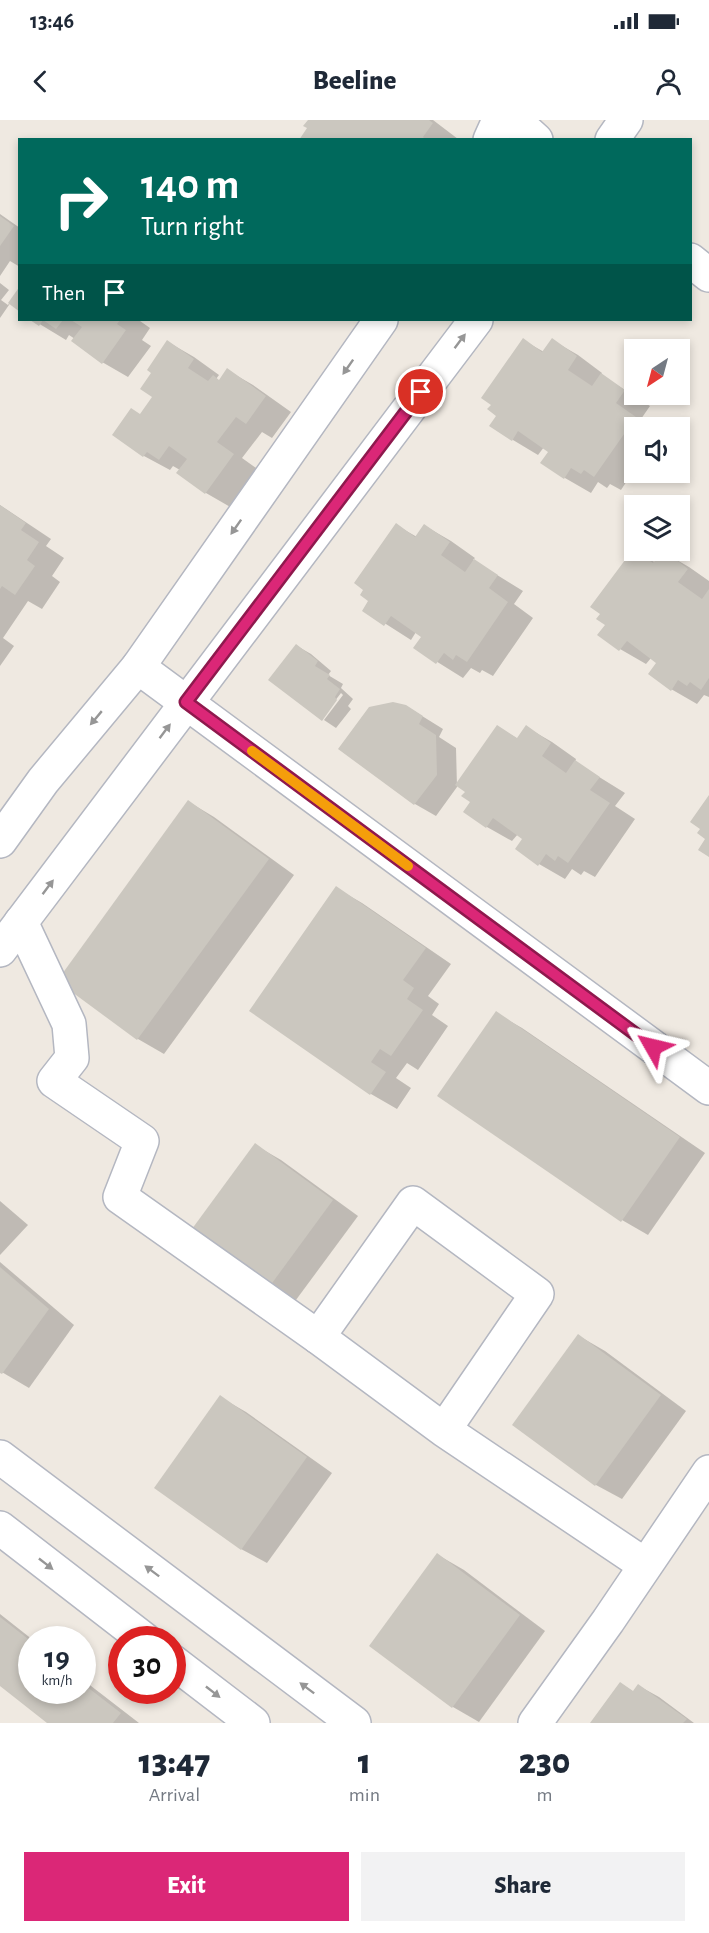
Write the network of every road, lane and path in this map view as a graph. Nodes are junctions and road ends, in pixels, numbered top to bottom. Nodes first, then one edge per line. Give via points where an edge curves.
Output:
1 (499, 120) edge
2 (514, 120) edge
3 (626, 120) edge
4 (491, 138) edge
5 (534, 138) edge
6 (613, 138) edge
7 (692, 262) edge
8 (709, 275) edge
9 (380, 321) edge
10 (476, 321) edge
11 (138, 667) junction
12 (186, 702) junction
13 (0, 841) edge
14 (21, 922) junction
15 (0, 950) edge
16 (709, 1088) edge
17 (318, 1337) junction
18 (444, 1430) junction
19 (0, 1456) edge
20 (709, 1472) edge
21 (0, 1528) edge
22 (645, 1565) junction
23 (127, 1626) edge
24 (186, 1672) edge
25 (253, 1723) edge
26 (354, 1723) edge
27 (535, 1723) edge

1 - 4 street
2 - 5 street
3 - 6 street
7 - 8 street
9 -> 11 street
12 -> 10 street
11 - 12 street
11 -> 13 street via 43,781
14 -> 12 street
12 - 16 street
14 - 15 street
14 - 17 street via 69,1024 72,1059 54,1081 142,1141 120,1197
17 - 18 street
17 - 18 street via 412,1203 528,1287 537,1294
18 - 22 street
26 -> 19 street
20 - 22 street
21 -> 23 street
22 - 27 street
24 -> 25 street

